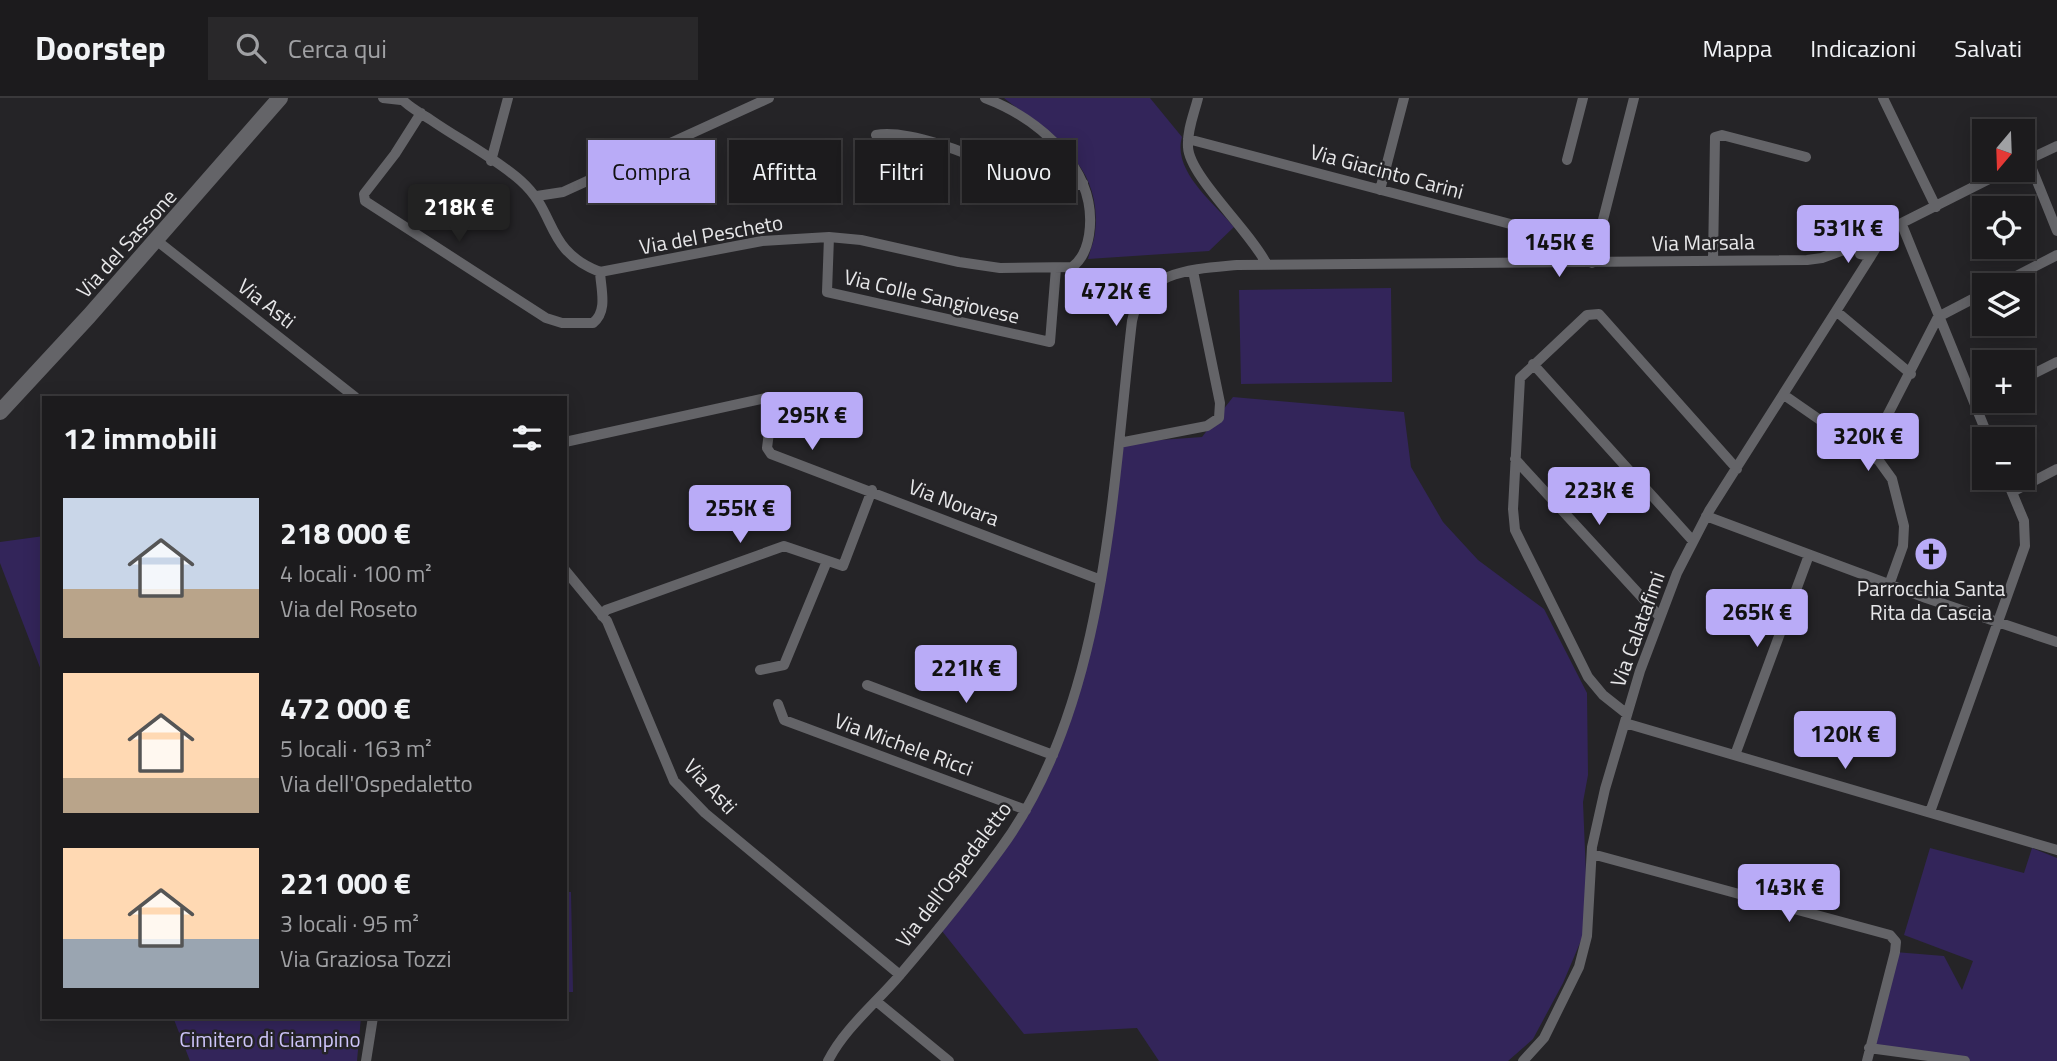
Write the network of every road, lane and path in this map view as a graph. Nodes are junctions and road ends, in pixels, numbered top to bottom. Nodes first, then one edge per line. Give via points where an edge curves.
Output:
1 (280, 98) edge
2 (383, 98) edge
3 (508, 98) edge
4 (769, 98) edge
5 (985, 98) edge
6 (1198, 98) edge
7 (1404, 98) edge
8 (1583, 98) edge
9 (1634, 98) edge
10 (1883, 98) edge
11 (401, 99) edge
12 (755, 101) edge
13 (421, 113) junction
14 (876, 135) dead end
15 (1188, 139) junction
16 (2057, 146) edge
17 (2035, 156) edge
18 (1806, 157) dead end
19 (1567, 160) dead end
20 (491, 161) junction
21 (2035, 181) edge
22 (1984, 182) edge
23 (1083, 183) junction
24 (1380, 190) junction
25 (537, 196) junction
26 (1936, 207) junction
27 (1902, 225) junction
28 (2057, 231) edge
29 (1885, 233) junction
30 (829, 237) junction
31 (156, 240) junction
32 (1864, 252) junction
33 (2057, 255) edge
34 (1713, 261) junction
35 (1556, 263) junction
36 (1592, 263) junction
37 (1267, 265) junction
38 (1056, 268) junction
39 (1193, 271) junction
40 (600, 272) junction
41 (2022, 273) edge
42 (1972, 299) edge
43 (1836, 311) junction
44 (1938, 317) junction
45 (2057, 362) edge
46 (1533, 364) junction
47 (2035, 373) edge
48 (1911, 374) junction
49 (1784, 395) junction
50 (354, 396) edge
51 (1972, 402) edge
52 (0, 412) edge
53 (1886, 418) dead end
54 (567, 442) edge
55 (1119, 443) junction
56 (1515, 459) junction
57 (1737, 469) junction
58 (2057, 469) edge
59 (872, 491) junction
60 (2012, 492) joint
61 (1706, 516) junction
62 (1693, 541) junction
63 (1809, 555) junction
64 (827, 561) junction
65 (567, 572) edge
66 (1101, 580) junction
67 (1889, 585) junction
68 (602, 616) junction
69 (1660, 617) junction
70 (1995, 622) junction
71 (2057, 642) edge
72 (760, 670) dead end
73 (867, 685) dead end
74 (778, 704) dead end
75 (1626, 718) junction
76 (1053, 755) junction
77 (1735, 755) junction
78 (1026, 810) junction
79 (1930, 812) junction
80 (2057, 850) edge
81 (1592, 855) junction
82 (900, 975) junction
83 (876, 1001) junction
84 (373, 1019) edge
85 (1869, 1048) junction
86 (366, 1061) edge
87 (828, 1061) edge
88 (949, 1061) edge
89 (1523, 1061) edge
90 (1867, 1061) edge
91 (1965, 1061) edge

1 - 31 main road, Via del Sassone
2 - 11 street
3 - 20 street
4 - 12 street
5 - 23 street via 1033,126 1062,150
6 - 15 street
7 - 24 street
8 - 19 street
9 - 36 street
10 - 26 street
11 - 13 street
12 - 25 street via 564,192
13 - 20 street
13 - 40 street via 364,194 365,201 546,318 562,323 593,323 600,317
14 - 23 street via 954,150 1035,189 1057,191
15 - 24 street, Via Giacinto Carini
15 - 37 street via 1196,169
16 - 17 street
18 - 34 street via 1715,137
20 - 25 street
21 - 28 street
22 - 26 street
23 - 38 street via 1088,239 1079,262
24 - 35 street, Via Giacinto Carini via 1541,232
25 - 40 street via 561,246 575,260
26 - 27 street
27 - 29 street
27 - 44 street
29 - 32 street, Via Calatafimi
29 - 32 street
30 - 38 street, Via del Pescheto via 1000,268
30 - 38 street, Via Colle Sangiovese via 827,292 1050,342
30 - 40 street, Via del Pescheto via 762,241
31 - 50 street, Via Asti
31 - 52 main road, Via del Sassone
32 - 34 street, Via Marsala via 1844,251 1807,260
32 - 43 street, Via Calatafimi
33 - 41 street
34 - 36 street, Via Marsala
35 - 36 street, Via Marsala
35 - 37 street, Via Marsala
37 - 39 street, Via dell'Ospedaletto
39 - 55 street, Via dell'Ospedaletto via 1152,284 1136,305
39 - 55 street via 1220,403 1219,418 1207,426
42 - 44 street
43 - 48 street
43 - 49 street, Via Calatafimi
44 - 48 street
44 - 51 street
45 - 47 street
46 - 56 street via 1518,388
46 - 57 street via 1587,315 1602,315
46 - 62 street
48 - 53 street
49 - 57 street, Via Calatafimi
49 - 67 street via 1879,461 1890,474 1905,533
54 - 59 street, Via Novara via 769,397 774,401 767,446 771,454
55 - 66 street, Via dell'Ospedaletto
56 - 69 street
56 - 75 street via 1513,514 1519,540 1588,677
57 - 61 street, Via Calatafimi
58 - 60 street
59 - 64 street via 845,564
59 - 66 street, Via Novara
60 - 70 street via 2026,540
61 - 62 street, Via Calatafimi
61 - 63 street
62 - 69 street, Via Calatafimi
63 - 67 street
63 - 77 street
64 - 68 street via 783,546 606,610
64 - 72 street via 784,665
65 - 68 street, Via Asti
66 - 76 street, Via dell'Ospedaletto via 1076,691
67 - 70 street
68 - 82 street, Via Asti via 674,781 705,813
69 - 75 street, Via Calatafimi
70 - 71 street
70 - 79 street
73 - 76 street
74 - 78 street, Via Michele Ricci via 784,720
75 - 77 street
75 - 81 street, Via Calatafimi
76 - 78 street, Via dell'Ospedaletto
77 - 79 street
78 - 82 street, Via dell'Ospedaletto via 1002,848
79 - 80 street
81 - 85 street via 1890,935 1896,942 1895,953
81 - 89 street, Via Calatafimi via 1587,936 1578,967 1544,1038
82 - 83 street, Via dell'Ospedaletto
83 - 87 street, Via dell'Ospedaletto
83 - 88 street
84 - 86 street
85 - 90 street
85 - 91 street

